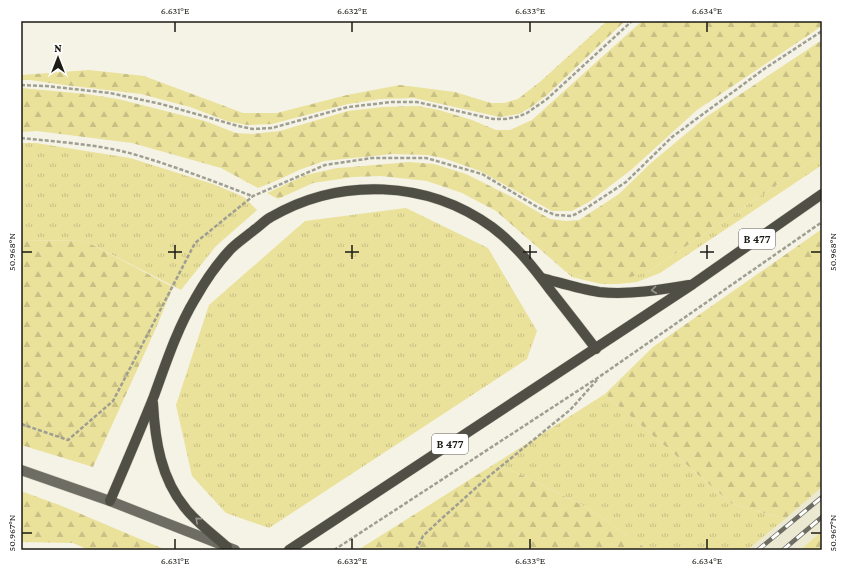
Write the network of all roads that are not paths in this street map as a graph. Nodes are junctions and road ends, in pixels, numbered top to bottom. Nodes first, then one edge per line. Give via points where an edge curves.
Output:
1 (822, 194) edge
2 (542, 278) junction
3 (693, 284) junction
4 (596, 349) junction
5 (152, 399) junction
6 (21, 470) edge
7 (110, 501) junction
8 (231, 548) edge
9 (289, 550) edge

1 - 3 main road, B 477
3 -> 2 main road via 629,293 576,288
2 - 4 main road
2 - 5 main road via 514,246 492,227 469,212 441,200 383,189 352,189 324,194 270,218 229,251 195,298
3 - 4 main road, B 477
4 - 9 main road, B 477
5 - 7 main road
8 -> 5 main road via 186,510 174,490 161,462 154,432
6 - 7 main road
7 - 8 main road

